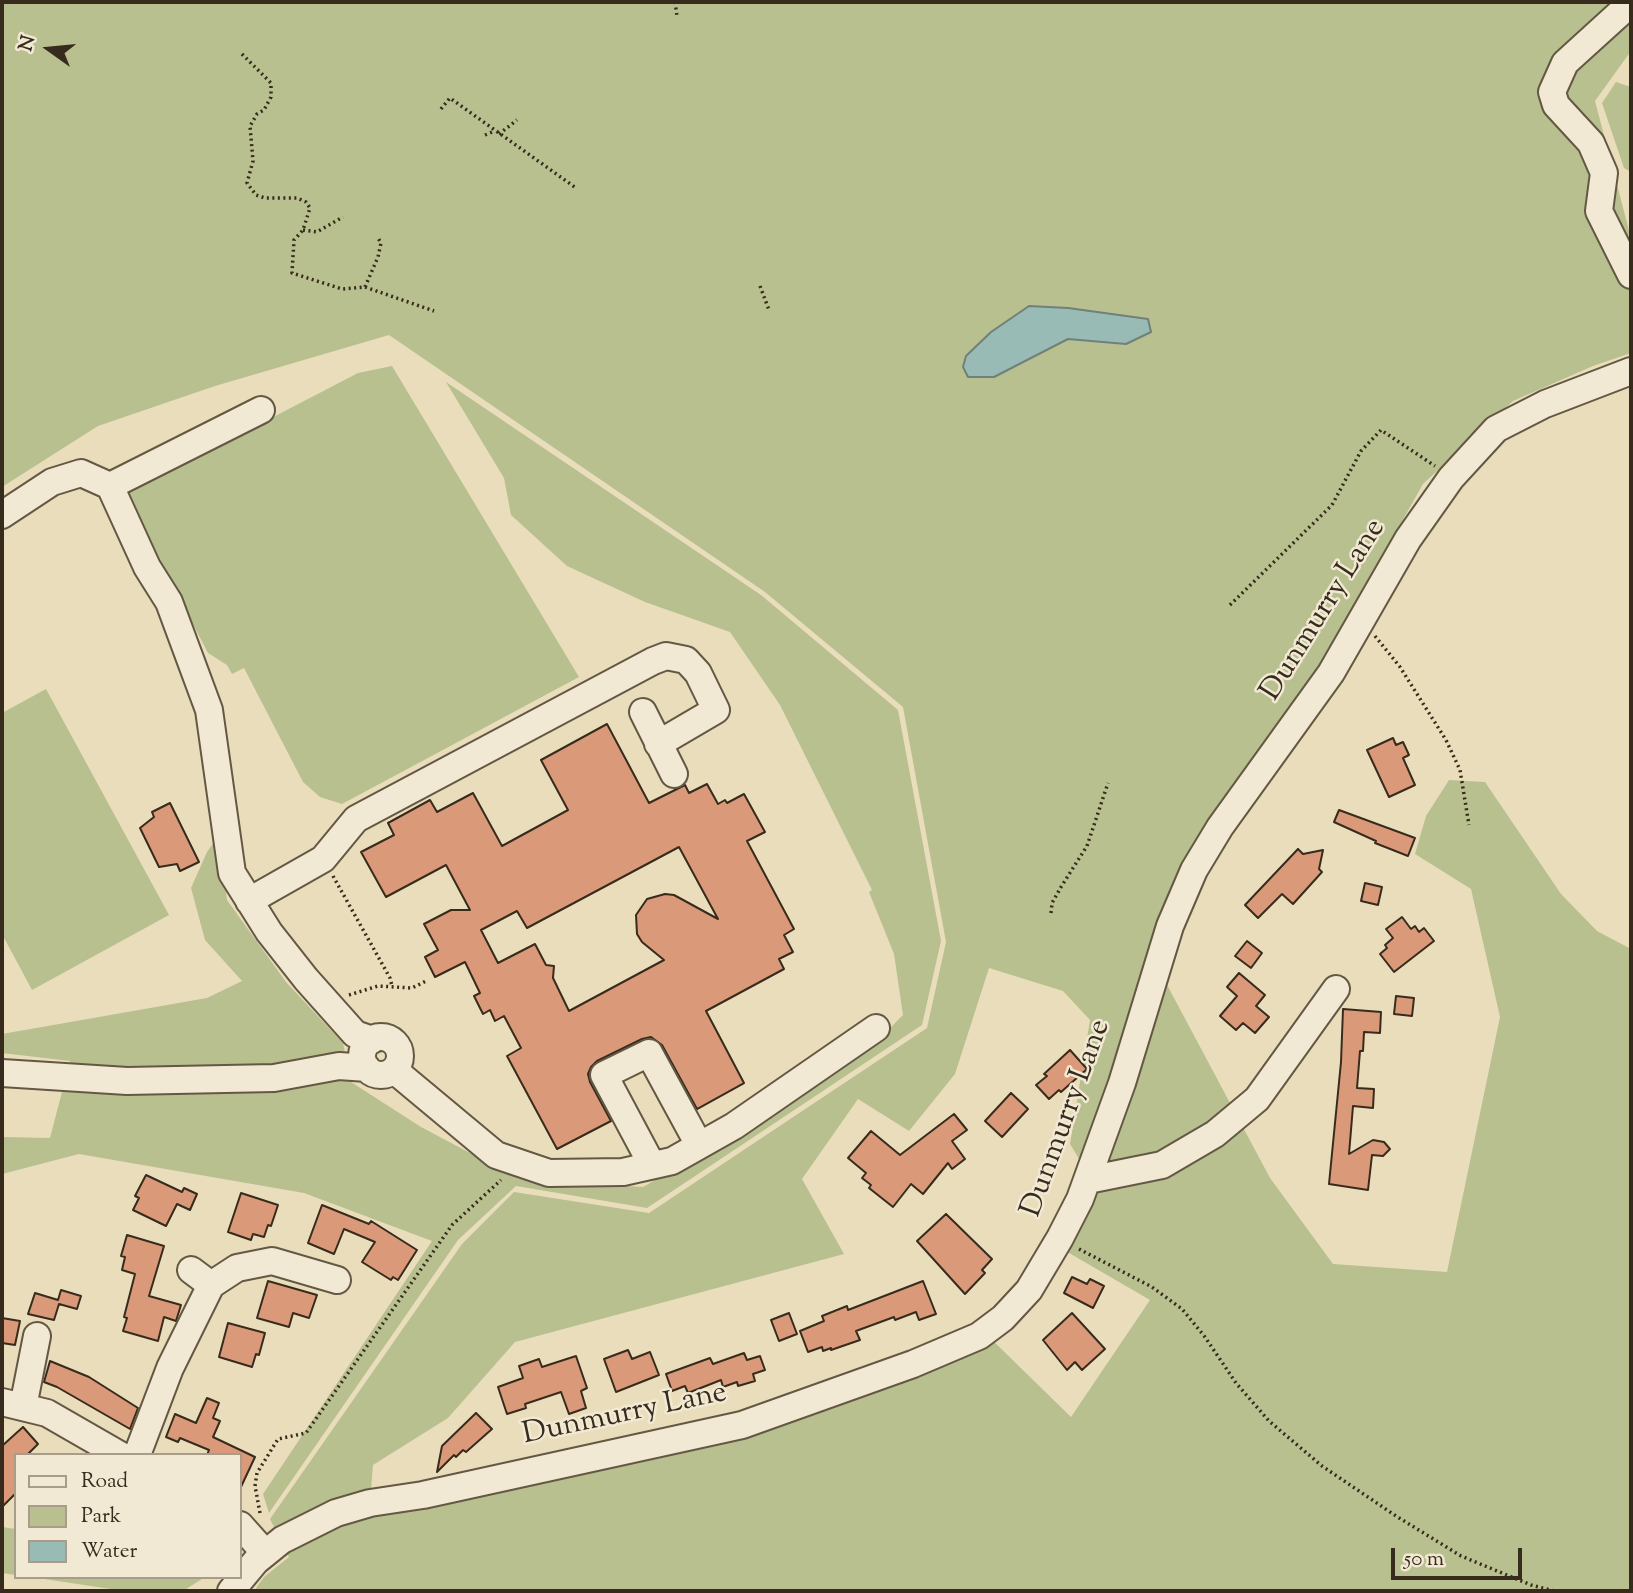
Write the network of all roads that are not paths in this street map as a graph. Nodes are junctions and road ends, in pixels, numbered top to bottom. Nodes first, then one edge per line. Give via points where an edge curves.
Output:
1 (1631, 3) edge
2 (1631, 275) edge
3 (1631, 371) edge
4 (261, 410) dead end
5 (110, 486) junction
6 (2, 515) edge
7 (643, 712) dead end
8 (659, 744) junction
9 (674, 774) dead end
10 (250, 901) junction
11 (1336, 989) dead end
12 (876, 1028) dead end
13 (372, 1040) junction
14 (366, 1068) junction
15 (394, 1070) junction
16 (2, 1073) edge
17 (699, 1144) junction
18 (652, 1165) junction
19 (1088, 1180) junction
20 (337, 1280) dead end
21 (37, 1336) dead end
22 (12, 1404) edge
23 (117, 1453) edge
24 (138, 1453) edge
25 (250, 1520) edge
26 (265, 1553) junction
27 (242, 1579) edge

1 - 2 street via 1565,63 1552,92 1556,105 1591,143 1604,173 1599,211
3 - 19 street, Dunmurry Lane via 1510,420 1451,478 1408,539 1331,673 1194,870 1170,926
4 - 5 street
5 - 6 street via 81,473 52,482
5 - 10 street via 147,567 169,602 209,710 232,873
7 - 8 street
8 - 9 street
8 - 10 street via 718,715 698,673 686,660 666,656 356,819 323,859
10 - 13 street via 269,932 326,1001 355,1034
11 - 19 street via 1257,1099 1215,1134 1162,1165
12 - 17 street via 734,1126
13 - 14 street via 363,1050
13 - 15 street via 383,1037 398,1047 400,1059
14 - 15 street via 383,1075
14 - 16 street via 339,1066 274,1078 127,1081
15 - 18 street via 496,1155 550,1173 623,1172
17 - 18 street via 672,1161
17 - 18 street via 649,1053 604,1075
19 - 26 street, Dunmurry Lane via 1029,1290 979,1336 741,1425 336,1513 282,1539
20 - 24 street via 272,1261 201,1278
21 - 22 street
22 - 23 street via 47,1413
25 - 26 street
26 - 27 street, Dunmurry Lane

